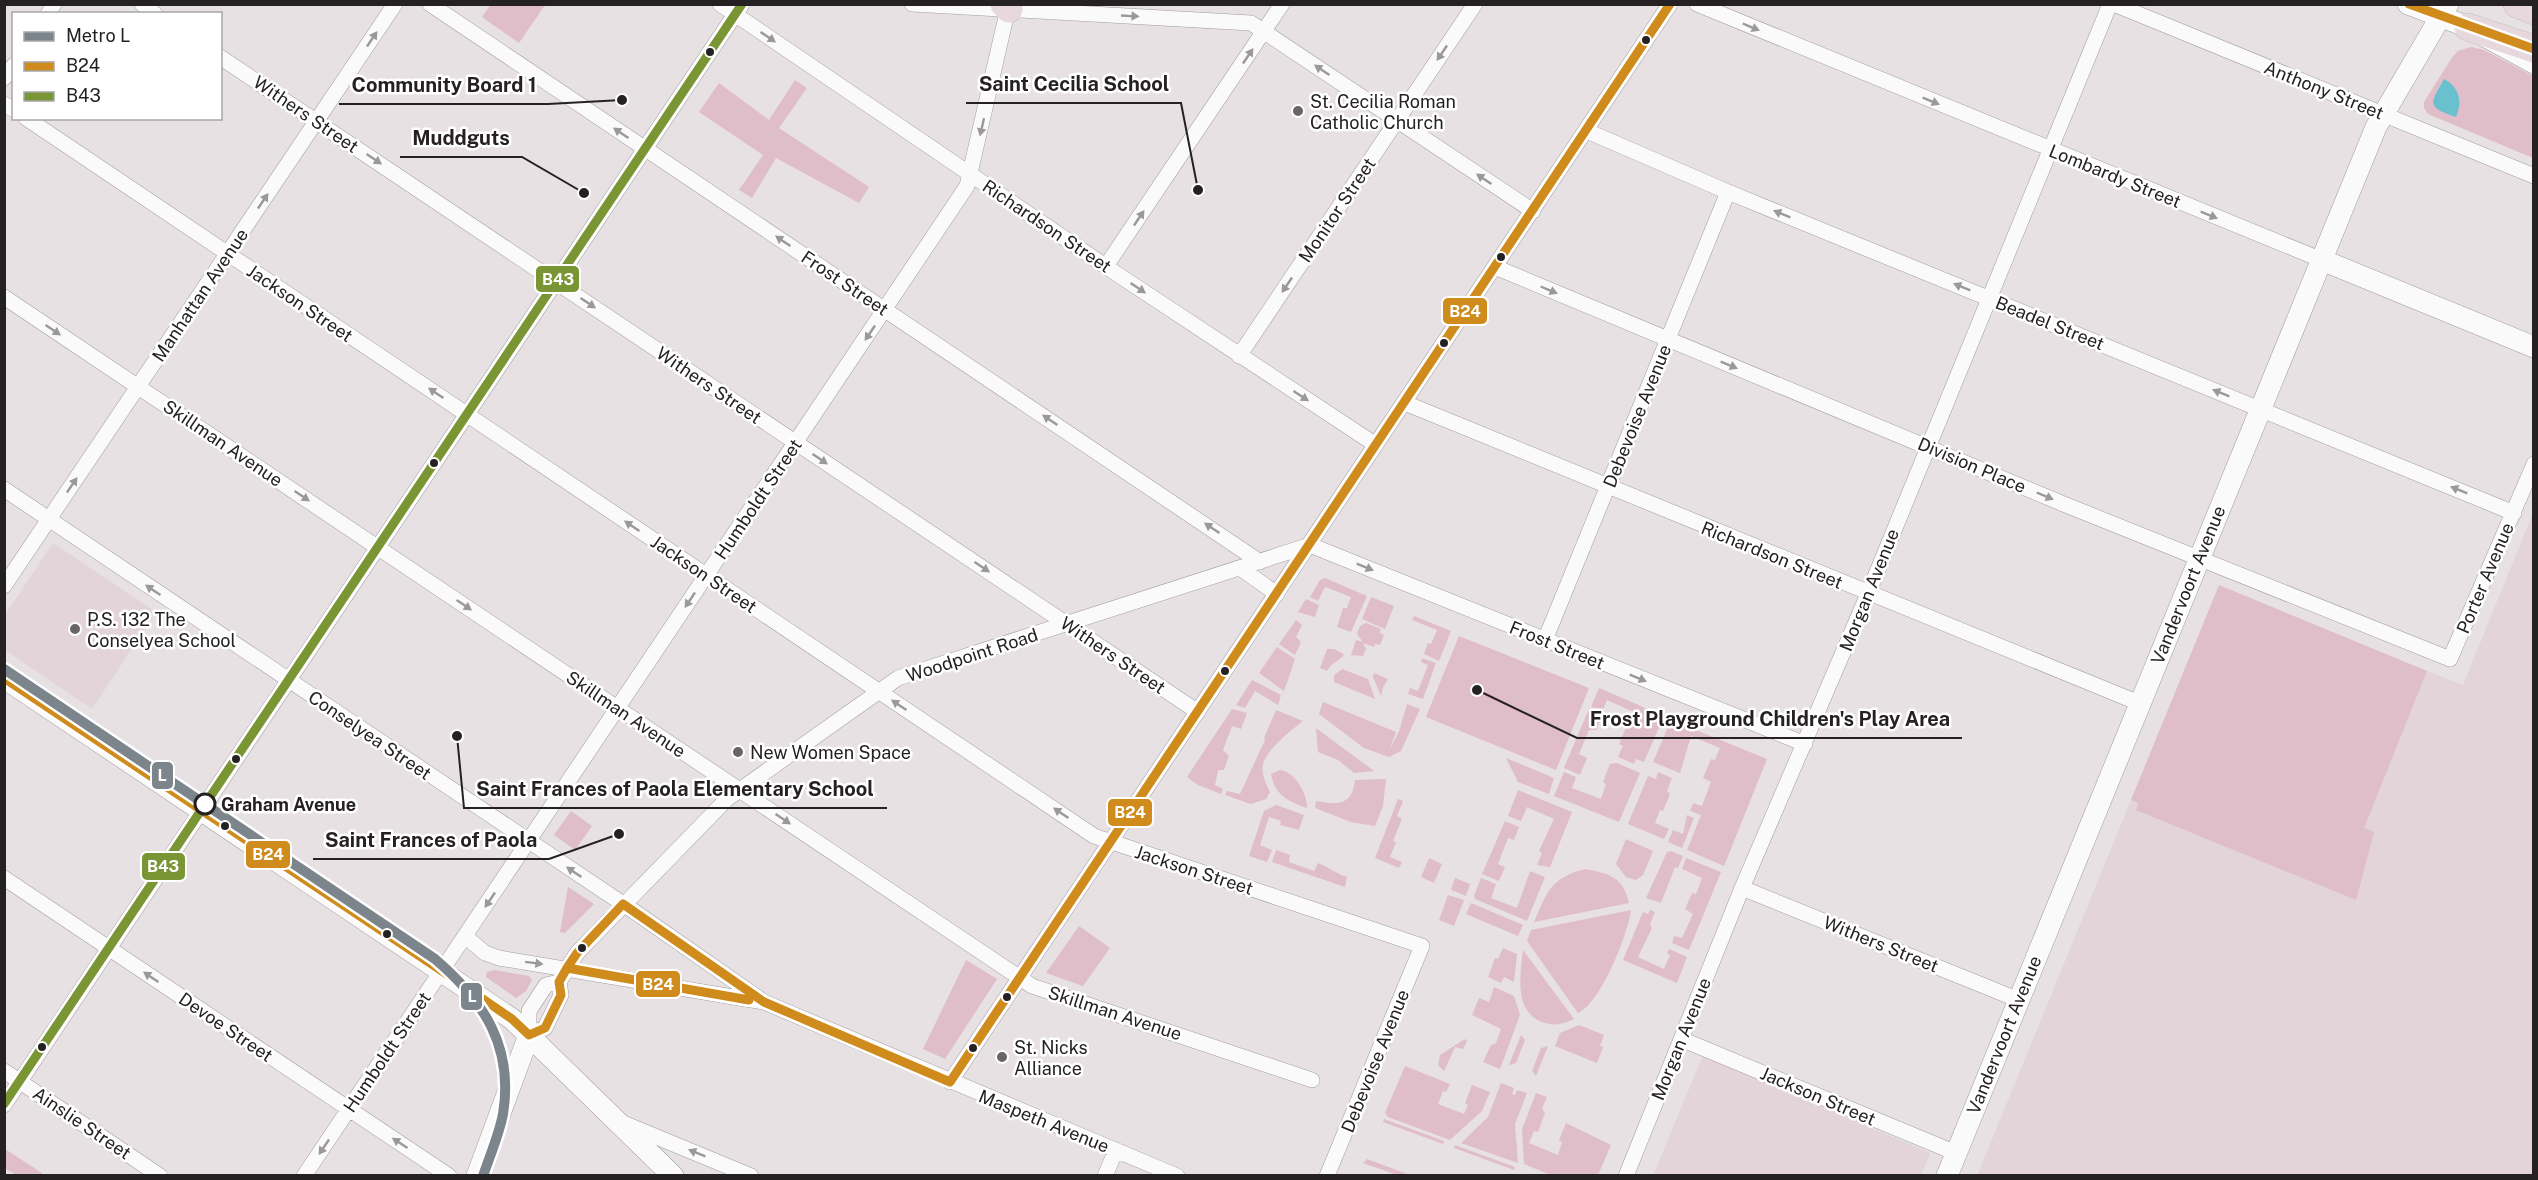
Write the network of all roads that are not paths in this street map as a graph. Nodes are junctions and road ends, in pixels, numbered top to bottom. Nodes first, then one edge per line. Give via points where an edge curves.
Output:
1 (395, 4) edge
2 (430, 4) edge
3 (720, 4) edge
4 (912, 4) edge
5 (1282, 4) edge
6 (1475, 4) edge
7 (1670, 4) edge
8 (1697, 4) edge
9 (2112, 4) edge
10 (2408, 4) edge
11 (2517, 4) edge
12 (1007, 6) edge
13 (739, 10) edge
14 (2444, 11) edge
15 (2534, 11) edge
16 (2468, 27) junction
17 (1264, 32) junction
18 (2534, 49) edge
19 (222, 58) edge
20 (2534, 63) edge
21 (2384, 114) junction
22 (29, 120) edge
23 (1397, 120) junction
24 (317, 121) junction
25 (1587, 130) junction
26 (646, 149) junction
27 (2050, 150) junction
28 (970, 174) junction
29 (2534, 176) edge
30 (1728, 192) junction
31 (1533, 211) junction
32 (228, 254) junction
33 (2322, 260) junction
34 (1106, 266) junction
35 (1495, 267) junction
36 (557, 282) junction
37 (4, 297) edge
38 (1989, 298) junction
39 (885, 310) junction
40 (1668, 340) junction
41 (2534, 347) edge
42 (1239, 356) junction
43 (138, 386) junction
44 (1405, 403) junction
45 (2260, 409) junction
46 (468, 414) junction
47 (796, 443) junction
48 (1376, 445) junction
49 (1928, 446) junction
50 (2534, 464) edge
51 (1608, 487) junction
52 (4, 489) edge
53 (2514, 513) junction
54 (49, 519) junction
55 (1310, 545) junction
56 (379, 548) junction
57 (2199, 557) junction
58 (1260, 562) junction
59 (1240, 568) junction
60 (706, 576) junction
61 (4, 586) edge
62 (1277, 594) junction
63 (1868, 594) junction
64 (1066, 624) junction
65 (1545, 640) junction
66 (2450, 659) joint
67 (4, 678) edge
68 (289, 681) junction
69 (879, 691) junction
70 (2139, 704) junction
71 (618, 709) junction
72 (1198, 712) junction
73 (1805, 744) junction
74 (739, 790) junction
75 (201, 811) junction
76 (529, 841) junction
77 (1111, 842) junction
78 (4, 878) edge
79 (1743, 888) junction
80 (623, 904) junction
81 (466, 937) junction
82 (1422, 946) joint
83 (109, 949) junction
84 (442, 971) junction
85 (563, 975) junction
86 (1020, 978) junction
87 (2019, 1000) junction
88 (764, 1002) junction
89 (529, 1035) junction
90 (1681, 1039) junction
91 (4, 1071) edge
92 (1312, 1080) dead end
93 (20, 1081) junction
94 (950, 1082) junction
95 (4, 1105) edge
96 (349, 1110) junction
97 (616, 1119) junction
98 (1116, 1150) junction
99 (1956, 1154) junction
100 (160, 1176) edge
101 (304, 1176) edge
102 (449, 1176) edge
103 (477, 1176) edge
104 (673, 1176) edge
105 (751, 1176) edge
106 (1106, 1176) edge
107 (1177, 1176) edge
108 (1328, 1176) edge
109 (1626, 1176) edge
110 (1947, 1176) edge

24 -> 1 street, Manhattan Avenue
26 -> 2 street, Frost Street
3 - 13 street, Richardson Street
4 - 12 street
5 - 17 street
6 -> 23 street, Monitor Street
7 - 25 street
8 -> 27 street, Lombardy Street
9 - 21 street, Anthony Street
9 - 27 street, Morgan Avenue
10 - 14 main road
11 - 15 highway
12 -> 17 street via 1251,24
12 -> 28 street, Humboldt Street
13 - 26 street
13 -> 28 street, Richardson Street
14 - 16 main road
14 - 21 main road, Vandervoort Avenue
16 - 18 highway
16 - 20 main road
23 -> 17 street
34 -> 17 street
19 - 24 street, Withers Street
21 - 29 street, Anthony Street
21 - 33 main road, Vandervoort Avenue
22 - 32 street, Jackson Street
31 -> 23 street
23 -> 42 street, Monitor Street
32 -> 24 street, Manhattan Avenue
24 -> 36 street, Withers Street
25 - 30 street, Beadel Street
25 - 31 street
26 - 36 street
39 -> 26 street, Frost Street
27 -> 33 street, Lombardy Street
27 - 38 street, Morgan Avenue
28 - 34 street, Richardson Street
28 - 39 street, Humboldt Street via 967,186
38 -> 30 street, Beadel Street
30 - 40 street, Debevoise Avenue
31 - 35 street
32 - 43 street, Manhattan Avenue
46 -> 32 street, Jackson Street
33 - 41 main road, Lombardy Street
33 - 45 main road, Vandervoort Avenue
34 -> 42 street, Richardson Street
35 -> 40 street, Division Place
35 - 44 street
36 - 46 street
36 -> 47 street, Withers Street
37 -> 43 street, Skillman Avenue
45 -> 38 street, Beadel Street
38 - 49 street, Morgan Avenue
39 -> 47 street, Humboldt Street
58 -> 39 street, Frost Street
40 -> 49 street, Division Place
40 - 51 street, Debevoise Avenue
42 -> 48 street, Richardson Street
54 -> 43 street, Manhattan Avenue
43 -> 56 street, Skillman Avenue
44 - 48 street
44 - 51 street, Richardson Street
53 -> 45 street, Beadel Street
45 - 57 main road, Vandervoort Avenue
46 - 56 street
60 -> 46 street, Jackson Street
47 - 60 street, Humboldt Street
47 -> 64 street, Withers Street
48 - 55 street
49 -> 57 street, Division Place
49 - 63 street, Morgan Avenue
50 - 53 street, Porter Avenue
51 - 63 street, Richardson Street
51 - 65 street, Debevoise Avenue
52 - 54 street, Conselyea Street
53 - 66 street, Porter Avenue
54 - 61 street, Manhattan Avenue
68 -> 54 street, Conselyea Street
55 - 58 street, Woodpoint Road
55 - 62 street
55 -> 65 street, Frost Street
56 - 68 street
56 -> 71 street, Skillman Avenue
57 - 66 street, Division Place
57 - 70 main road, Vandervoort Avenue
58 - 59 street, Woodpoint Road
59 - 62 street
59 - 64 street, Woodpoint Road
60 - 69 street, Jackson Street
60 -> 71 street, Humboldt Street
62 - 72 street
63 - 70 street, Richardson Street
63 - 73 street, Morgan Avenue
64 - 69 street, Woodpoint Road via 898,678
64 - 72 street, Withers Street
65 -> 73 street, Frost Street
67 - 75 main road
68 - 75 street
68 - 76 street, Conselyea Street
69 - 74 street, Woodpoint Road
77 -> 69 street, Jackson Street via 1094,836
70 - 87 main road, Vandervoort Avenue
71 - 74 street, Skillman Avenue
71 - 76 street, Humboldt Street
72 - 77 street
73 - 79 street, Morgan Avenue
74 - 80 street, Woodpoint Road
74 -> 86 street, Skillman Avenue
75 - 83 street
75 - 84 main road
80 -> 76 street, Conselyea Street
76 -> 81 street, Humboldt Street
77 - 82 street, Jackson Street
77 - 86 street
78 - 83 street, Devoe Street
79 - 87 street, Withers Street
79 - 90 street, Morgan Avenue
80 - 85 street, Woodpoint Road via 577,953
80 - 88 street, Conselyea Street
81 - 84 street, Humboldt Street
81 -> 85 street, Maspeth Avenue via 485,953
82 - 108 street, Debevoise Avenue
83 - 93 street
96 -> 83 street, Devoe Street
84 - 89 main road
84 - 96 street, Humboldt Street
85 - 88 street, Maspeth Avenue
85 - 89 street, Woodpoint Road via 561,995 545,1028
85 - 89 street, Woodpoint Road via 546,985 529,1011
86 - 92 street, Skillman Avenue via 1032,986
86 - 94 street
87 - 99 main road, Vandervoort Avenue
88 - 94 street, Maspeth Avenue
89 - 97 main road
89 - 103 main road
90 - 99 street, Jackson Street
90 - 109 street, Morgan Avenue
91 - 93 street, Ainslie Street
93 - 95 street
93 - 100 street, Ainslie Street
94 - 98 street, Maspeth Avenue
96 -> 101 street, Humboldt Street
102 -> 96 street, Devoe Street
97 - 104 main road
105 -> 97 street
98 - 106 street
98 - 107 street, Maspeth Avenue
99 - 110 main road, Vandervoort Avenue

